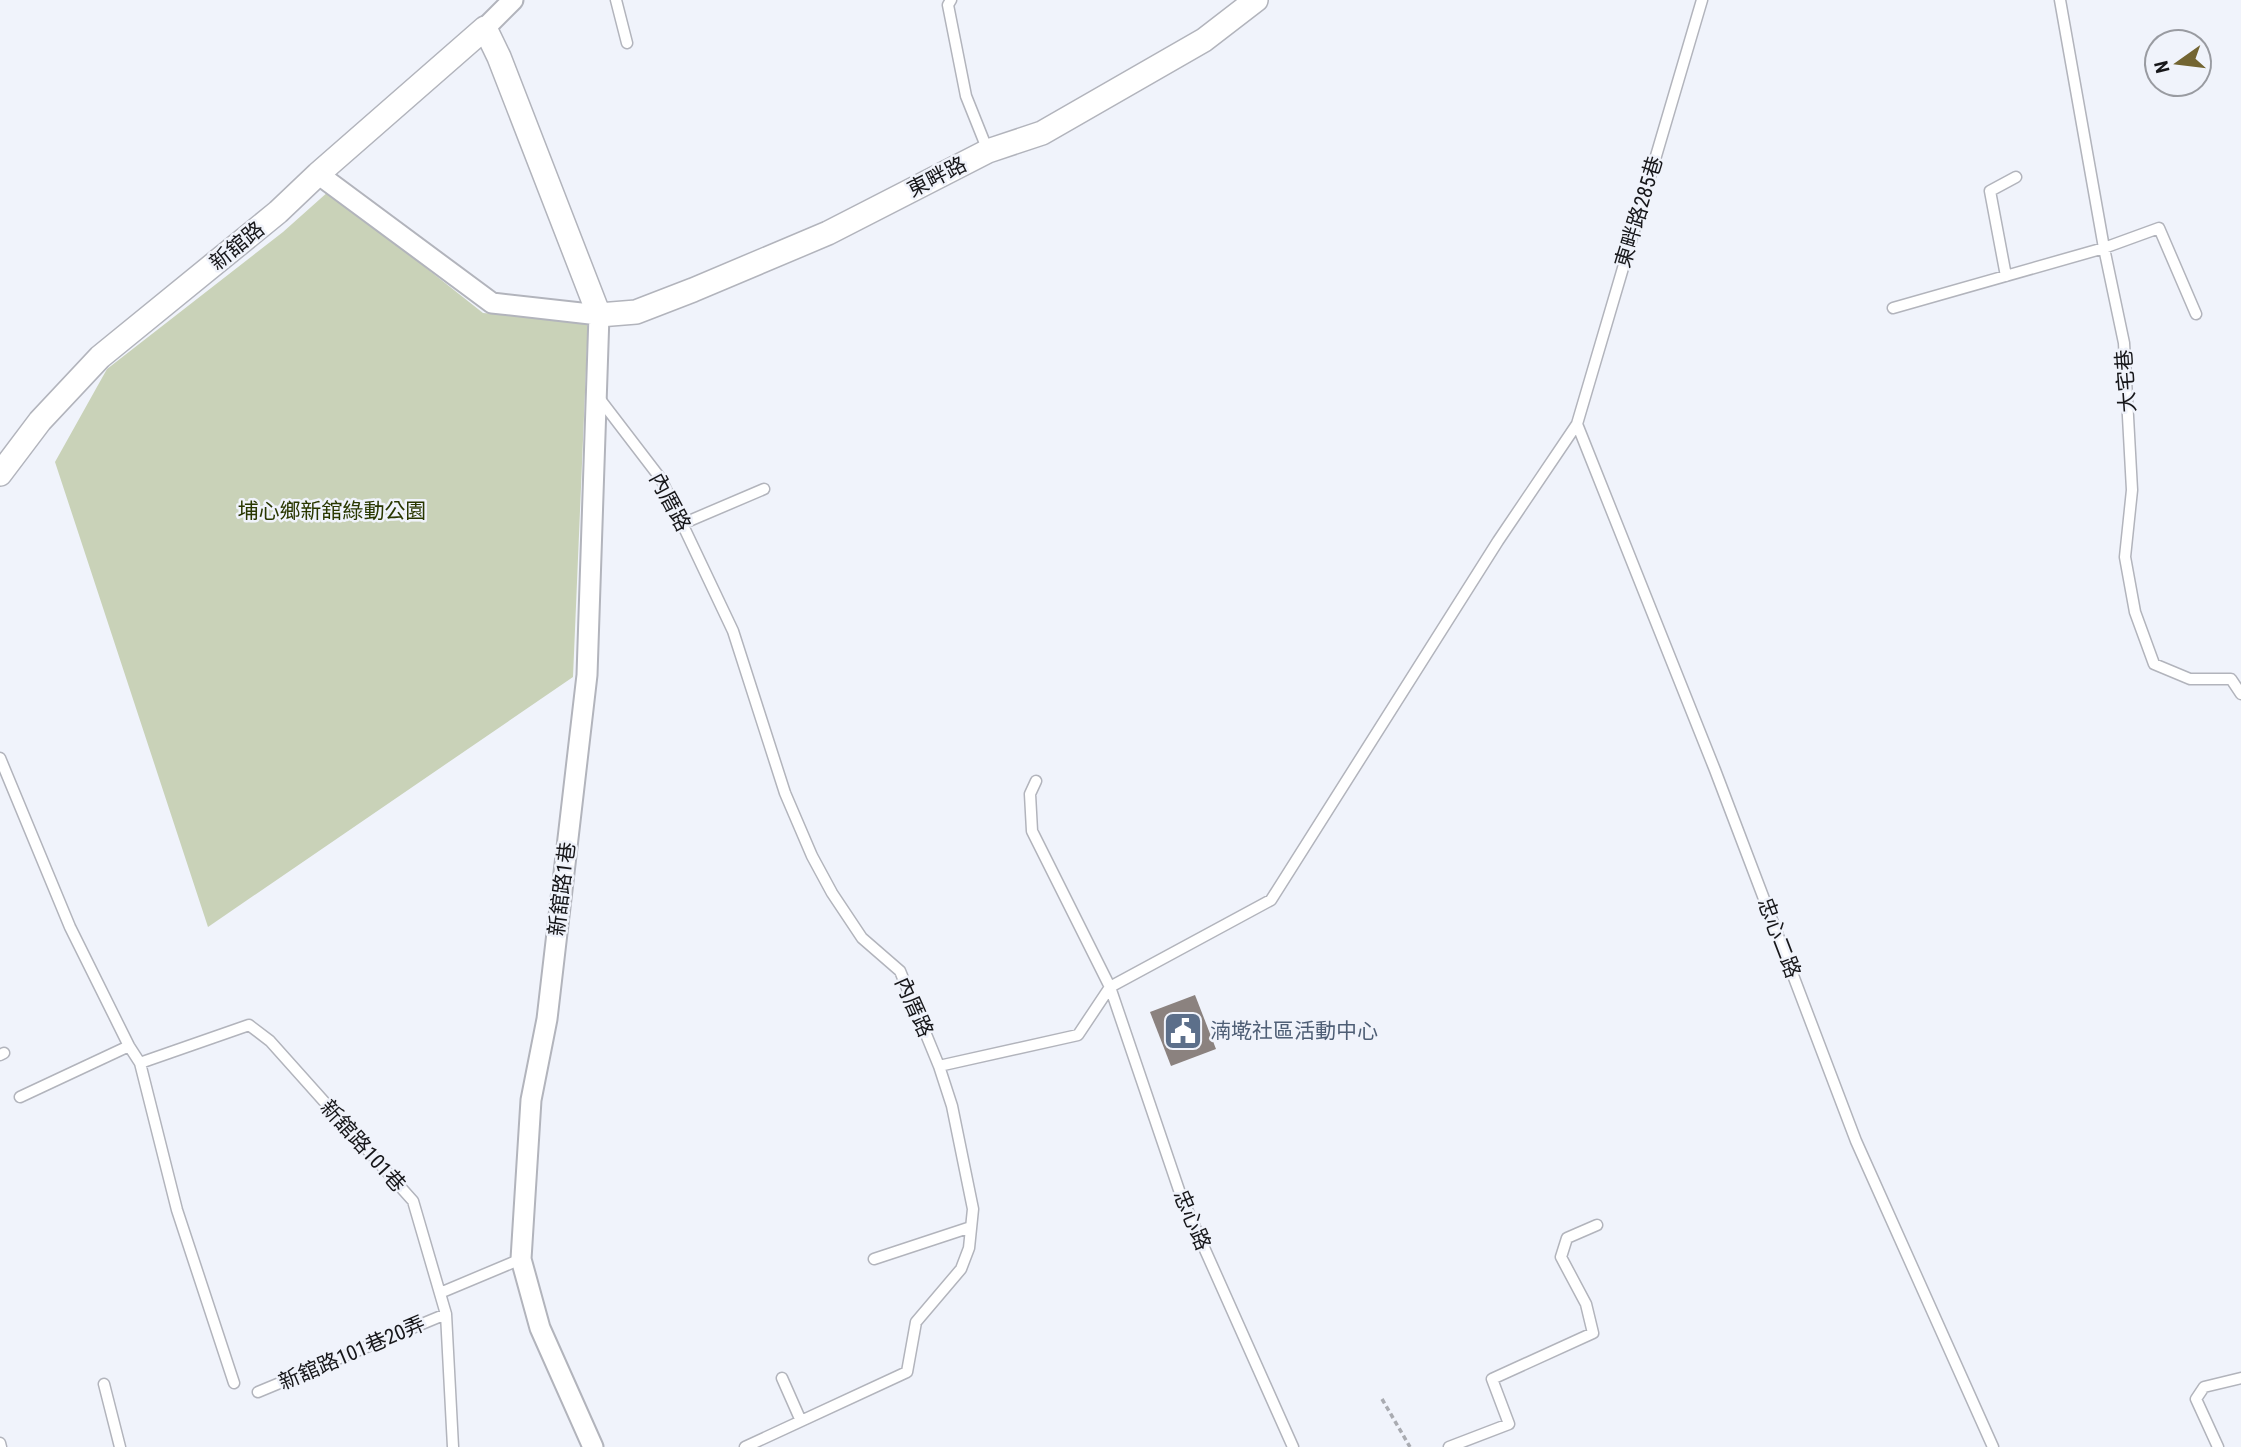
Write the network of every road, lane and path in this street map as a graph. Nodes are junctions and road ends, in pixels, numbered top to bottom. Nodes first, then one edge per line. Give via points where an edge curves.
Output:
1 (616, 0) edge
2 (951, 0) edge
3 (1256, 0) edge
4 (1702, 0) edge
5 (2060, 0) edge
6 (508, 2) edge
7 (485, 28) junction
8 (627, 43) dead end
9 (988, 151) junction
10 (317, 174) junction
11 (2016, 177) dead end
12 (2105, 248) junction
13 (2006, 276) junction
14 (1893, 308) dead end
15 (2196, 314) dead end
16 (599, 315) junction
17 (596, 395) junction
18 (1577, 424) junction
19 (0, 474) edge
20 (764, 489) dead end
21 (682, 524) junction
22 (2241, 694) edge
23 (0, 758) edge
24 (1036, 781) dead end
25 (1110, 987) junction
26 (128, 1046) junction
27 (140, 1063) junction
28 (939, 1066) junction
29 (20, 1097) dead end
30 (1597, 1225) dead end
31 (971, 1227) junction
32 (521, 1259) junction
33 (874, 1259) dead end
34 (440, 1293) junction
35 (446, 1314) junction
36 (782, 1378) dead end
37 (2241, 1378) edge
38 (234, 1383) dead end
39 (104, 1384) dead end
40 (258, 1392) dead end
41 (1382, 1399) dead end
42 (801, 1421) junction
43 (120, 1447) edge
44 (453, 1447) edge
45 (593, 1447) edge
46 (745, 1447) edge
47 (1293, 1447) edge
48 (1410, 1447) edge
49 (1448, 1447) edge
50 (1993, 1447) edge
51 (2218, 1447) edge

1 - 8 lane
2 - 9 lane via 947,5 966,96
3 - 9 street, 東畔路 via 1204,40 1042,133
4 - 18 lane, 東畔路285巷
5 - 12 lane, 大宅巷
6 - 7 street
7 - 10 street, 新舘路
7 - 16 street
9 - 16 street, 東畔路 via 782,253 636,312
10 - 16 street via 492,303
10 - 19 street, 新舘路 via 278,212 100,358 40,421
11 - 13 lane via 1990,191
12 - 13 lane
12 - 15 lane via 2159,228
12 - 22 lane, 大宅巷 via 2124,342 2132,490 2125,558 2135,612 2154,664 2190,679 2231,679
13 - 14 lane
16 - 17 street, 新舘路1巷
17 - 21 lane, 內厝路 via 661,479
17 - 32 street, 新舘路1巷 via 587,675 547,1019 531,1100
18 - 25 lane, 東畔路285巷 via 1271,900
18 - 50 lane, 忠心二路 via 1856,1141
20 - 21 lane
21 - 28 lane, 內厝路 via 733,631 785,793 812,856 863,938 900,971
23 - 26 lane via 70,927
24 - 25 lane, 忠心路 via 1030,794 1032,831
25 - 28 lane via 1078,1035
25 - 47 lane, 忠心路 via 1181,1196
26 - 27 lane
26 - 29 lane
27 - 34 lane, 新舘路101巷 via 249,1025 270,1041 413,1200
27 - 38 lane via 177,1210
28 - 31 lane, 內厝路 via 966,1169 973,1209
30 - 49 lane via 1567,1238 1561,1257 1586,1304 1594,1333 1492,1379 1509,1424
31 - 33 lane
31 - 42 lane, 內厝路 via 970,1248 961,1269 916,1322 907,1372
32 - 34 lane
32 - 45 street, 新舘路1巷 via 540,1328
34 - 35 lane, 新舘路101巷
35 - 40 lane, 新舘路101巷20弄
35 - 44 lane, 新舘路101巷
36 - 42 lane
37 - 51 lane via 2204,1387 2196,1399
39 - 43 lane
41 - 48 path
42 - 46 lane, 內厝路

